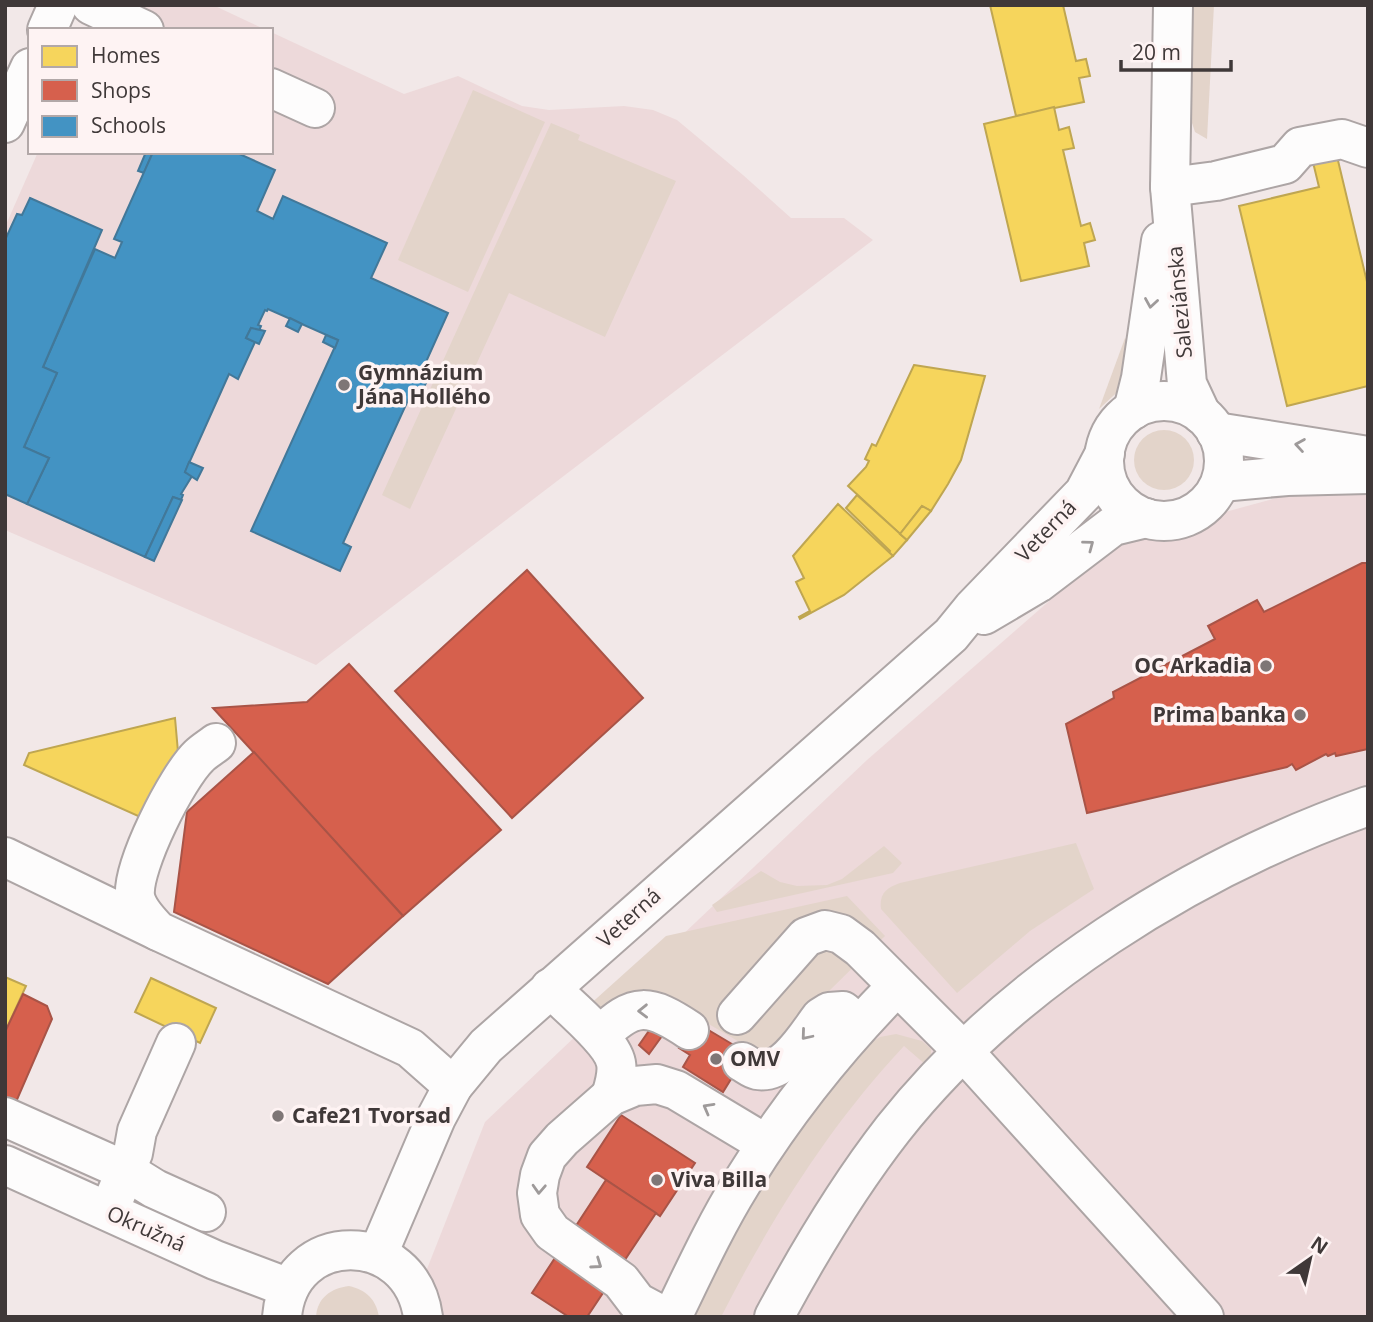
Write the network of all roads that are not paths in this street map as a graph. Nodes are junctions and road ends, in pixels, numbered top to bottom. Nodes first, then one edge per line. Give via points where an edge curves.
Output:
1 (58, 5) edge
2 (91, 5) edge
3 (1172, 5) edge
4 (48, 28) edge
5 (140, 28) edge
6 (273, 89) edge
7 (315, 108) dead end
8 (1368, 148) edge
9 (1170, 187) junction
10 (1133, 410) junction
11 (1209, 423) junction
12 (1105, 453) junction
13 (1368, 456) edge
14 (1368, 474) edge
15 (1221, 482) junction
16 (1146, 518) junction
17 (951, 635) junction
18 (216, 743) dead end
19 (1368, 806) edge
20 (5, 857) edge
21 (158, 932) junction
22 (897, 986) junction
23 (550, 988) junction
24 (737, 1015) dead end
25 (859, 1025) junction
26 (689, 1030) dead end
27 (600, 1036) junction
28 (176, 1043) dead end
29 (964, 1052) junction
30 (742, 1062) dead end
31 (453, 1086) junction
32 (611, 1096) junction
33 (5, 1117) edge
34 (766, 1144) junction
35 (5, 1165) edge
36 (126, 1171) junction
37 (109, 1212) junction
38 (205, 1212) dead end
39 (378, 1254) junction
40 (286, 1302) edge
41 (426, 1313) edge
42 (665, 1317) edge
43 (671, 1317) edge
44 (774, 1317) edge
45 (1204, 1317) edge

1 - 4 street
2 - 5 street
3 - 9 street, Saleziánska
6 - 7 street
8 - 9 street via 1342,139 1300,147 1285,164
9 -> 10 street, Saleziánska
9 - 11 street, Saleziánska via 1187,384
10 - 11 street via 1168,402 1189,406
10 - 12 street via 1114,428
13 -> 11 street
11 - 15 street via 1224,456
12 - 16 street via 1107,480 1114,493 1122,504
12 - 17 street, Veterná via 1084,493
14 - 15 street
15 - 16 street via 1196,512 1172,521
17 -> 16 street, Veterná via 1038,583 1113,526
17 - 23 street, Veterná
18 - 21 street via 199,755 180,781 150,840 136,882 140,910
19 - 29 street via 1247,857 1170,896 1029,993
20 - 21 street
21 - 31 street via 410,1048
22 - 24 street via 860,948 841,934 825,930 806,937
22 - 25 street
22 - 29 street
23 - 27 street
23 - 31 street, Veterná via 486,1046
25 -> 30 street via 843,1011 829,1012 773,1069 758,1070
25 - 34 street
26 -> 27 street via 653,1010 632,1010
27 - 32 street via 616,1062
28 - 36 street via 137,1131
29 - 44 street via 893,1129 853,1184
29 - 45 street
31 - 39 street, Veterná
34 -> 32 street via 687,1096 657,1084 635,1086
32 -> 42 street via 547,1156 537,1193 540,1215 552,1232 621,1280 637,1302
33 - 36 street
34 - 43 street via 714,1231
35 - 37 street, Okružná
36 - 37 street
36 - 38 street
37 - 40 street, Okružná via 215,1260
39 - 40 street via 347,1250 327,1254 309,1264
39 - 41 street via 406,1275

